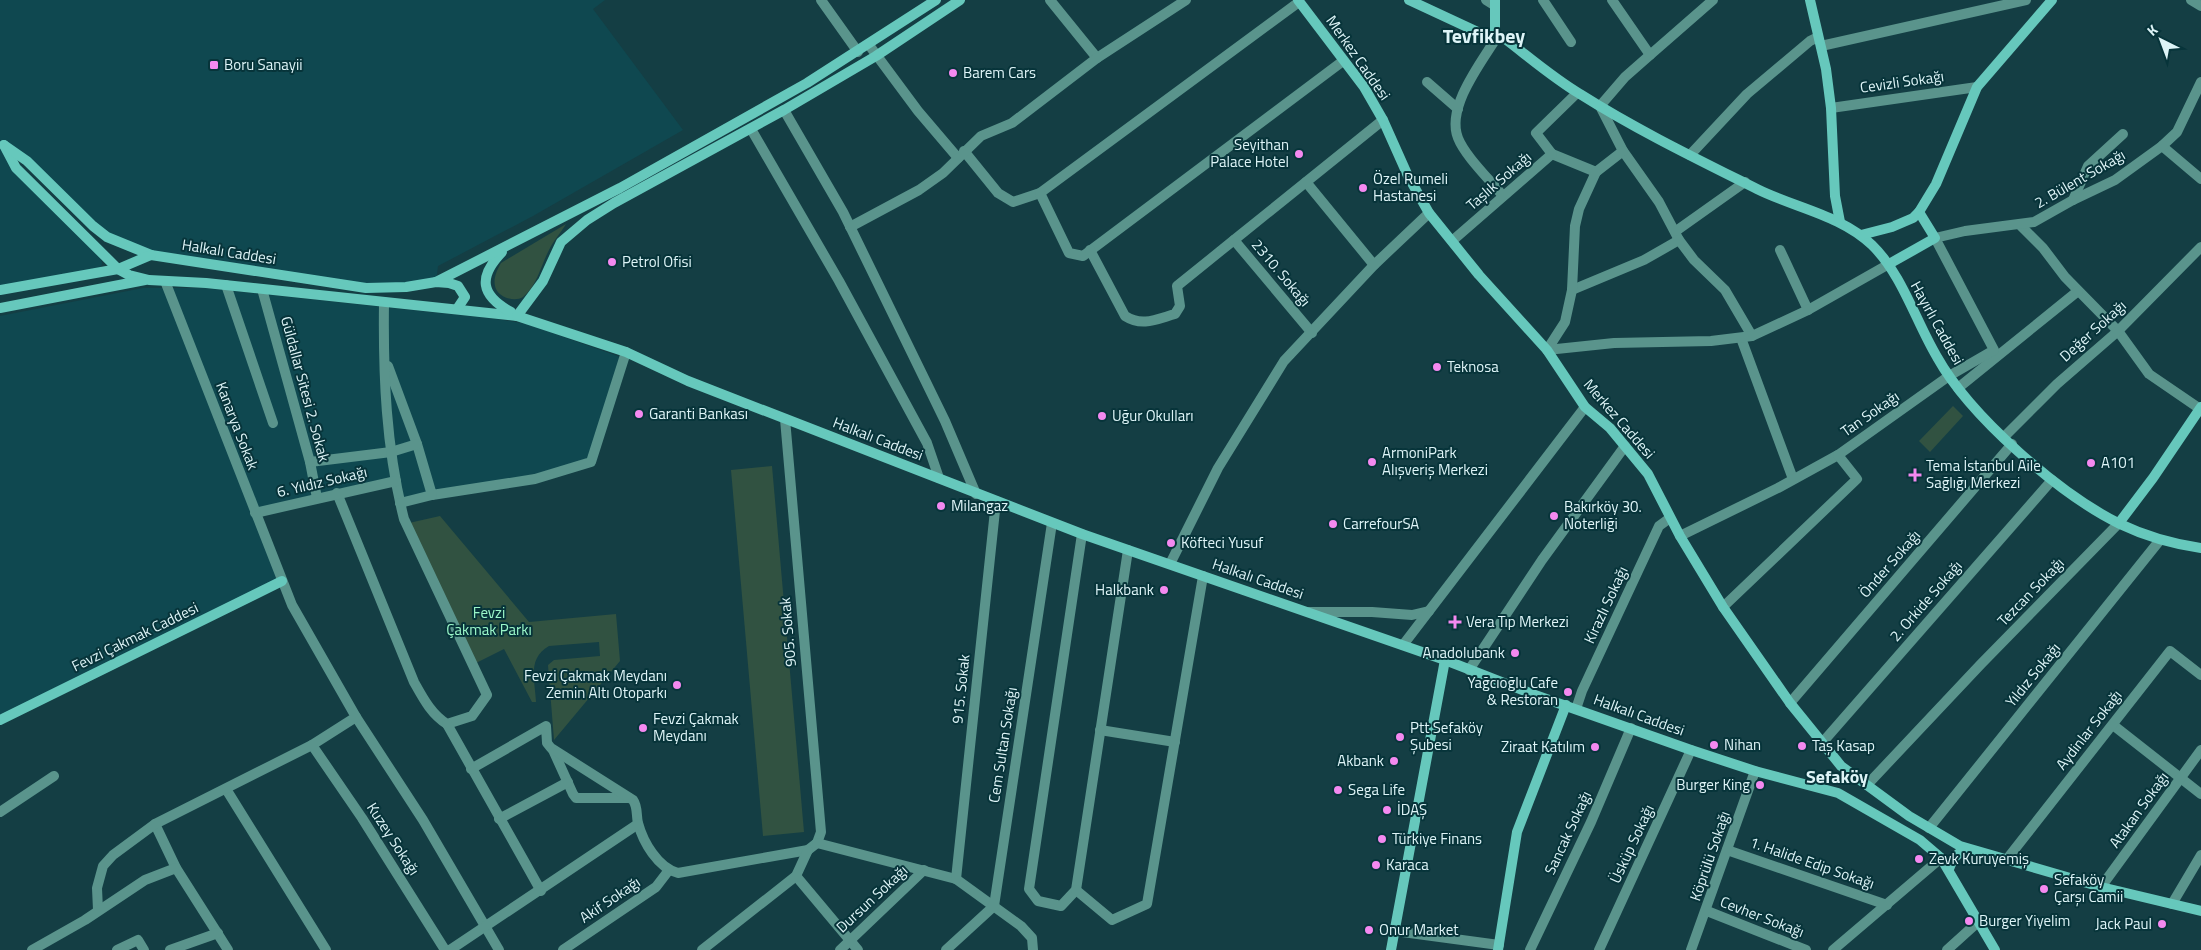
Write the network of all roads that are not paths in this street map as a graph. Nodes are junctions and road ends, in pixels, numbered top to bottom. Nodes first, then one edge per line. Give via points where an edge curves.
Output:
1 (821, 0) edge
2 (936, 0) edge
3 (960, 0) edge
4 (1050, 0) edge
5 (1186, 0) edge
6 (1409, 0) edge
7 (1544, 0) edge
8 (1612, 0) edge
9 (1714, 0) edge
10 (1810, 0) edge
11 (2026, 0) edge
12 (2052, 0) edge
13 (2191, 0) edge
14 (1298, 1) edge
15 (1491, 2) edge
16 (2201, 6) edge
17 (1495, 40) junction
18 (1571, 42) dead end
19 (1819, 42) junction
20 (869, 45) junction
21 (858, 52) junction
22 (1650, 55) junction
23 (876, 56) junction
24 (1097, 58) junction
25 (1343, 61) junction
26 (1428, 82) dead end
27 (2201, 82) edge
28 (1977, 87) junction
29 (1578, 93) junction
30 (1600, 106) junction
31 (1831, 108) junction
32 (1458, 109) junction
33 (784, 110) junction
34 (1383, 120) junction
35 (751, 129) junction
36 (2123, 134) dead end
37 (2, 143) edge
38 (2162, 146) junction
39 (1623, 151) junction
40 (961, 154) junction
41 (1552, 154) junction
42 (1690, 155) junction
43 (1596, 172) junction
44 (2201, 179) edge
45 (1306, 182) junction
46 (1745, 182) junction
47 (1040, 193) junction
48 (1503, 196) junction
49 (2072, 200) junction
50 (1919, 212) junction
51 (1429, 213) junction
52 (1840, 222) junction
53 (2021, 226) junction
54 (850, 227) junction
55 (1678, 235) junction
56 (1861, 235) junction
57 (1935, 238) junction
58 (1234, 240) junction
59 (1452, 241) junction
60 (93, 245) junction
61 (506, 247) junction
62 (2201, 247) edge
63 (1090, 250) junction
64 (1780, 250) dead end
65 (151, 255) junction
66 (1889, 264) junction
67 (1374, 265) junction
68 (118, 269) junction
69 (95, 273) junction
70 (149, 280) junction
71 (165, 281) junction
72 (436, 282) junction
73 (226, 285) junction
74 (262, 289) junction
75 (0, 290) edge
76 (1572, 290) junction
77 (2078, 290) junction
78 (384, 302) junction
79 (0, 308) edge
80 (457, 309) junction
81 (1808, 310) junction
82 (517, 316) junction
83 (2118, 331) junction
84 (1312, 333) junction
85 (1752, 336) junction
86 (1741, 338) junction
87 (1547, 350) junction
88 (626, 352) junction
89 (384, 355) junction
90 (1949, 376) junction
91 (1958, 388) junction
92 (1585, 407) junction
93 (2200, 408) edge
94 (785, 419) junction
95 (273, 423) dead end
96 (2008, 441) junction
97 (417, 444) junction
98 (1625, 446) junction
99 (391, 452) junction
100 (1838, 455) junction
101 (310, 462) junction
102 (939, 478) junction
103 (1793, 480) junction
104 (2052, 480) junction
105 (396, 481) junction
106 (337, 493) junction
107 (976, 494) junction
108 (432, 495) junction
109 (317, 498) junction
110 (996, 501) junction
111 (400, 503) junction
112 (255, 513) junction
113 (1670, 518) junction
114 (1052, 523) junction
115 (2119, 523) junction
116 (1082, 534) junction
117 (1680, 536) junction
118 (2160, 540) junction
119 (1128, 550) junction
120 (2199, 550) edge
121 (1170, 564) junction
122 (1203, 576) junction
123 (282, 581) junction
124 (1723, 607) junction
125 (1430, 611) junction
126 (1306, 612) junction
127 (1403, 645) junction
128 (1444, 660) junction
129 (1469, 670) junction
130 (2201, 676) edge
131 (1790, 703) junction
132 (1566, 705) junction
133 (1576, 709) junction
134 (356, 717) junction
135 (0, 720) edge
136 (447, 724) junction
137 (2113, 725) junction
138 (1631, 728) junction
139 (1100, 730) junction
140 (1175, 742) junction
141 (1822, 743) junction
142 (312, 745) junction
143 (554, 750) junction
144 (1691, 750) junction
145 (2201, 750) edge
146 (471, 769) junction
147 (1755, 771) junction
148 (54, 776) dead end
149 (2180, 778) junction
150 (568, 782) junction
151 (1868, 785) junction
152 (226, 789) junction
153 (2201, 794) edge
154 (630, 798) junction
155 (0, 812) edge
156 (499, 819) junction
157 (155, 824) junction
158 (638, 824) junction
159 (1930, 828) junction
160 (817, 843) junction
161 (1966, 849) junction
162 (808, 850) junction
163 (1726, 850) junction
164 (2201, 855) edge
165 (1941, 858) junction
166 (2007, 859) junction
167 (176, 868) junction
168 (1949, 869) junction
169 (669, 870) junction
170 (924, 870) junction
171 (796, 876) junction
172 (956, 879) junction
173 (2101, 887) junction
174 (1076, 890) junction
175 (541, 891) junction
176 (2172, 904) junction
177 (1887, 905) junction
178 (994, 906) junction
179 (98, 910) junction
180 (1707, 911) junction
181 (2201, 912) edge
182 (1978, 922) junction
183 (486, 928) junction
184 (1394, 930) junction
185 (218, 933) junction
186 (850, 941) junction
187 (1498, 947) edge
188 (32, 950) edge
189 (117, 950) edge
190 (144, 950) edge
191 (170, 950) edge
192 (228, 950) edge
193 (326, 950) edge
194 (445, 950) edge
195 (450, 950) edge
196 (499, 950) edge
197 (563, 950) edge
198 (702, 950) edge
199 (840, 950) edge
200 (858, 950) edge
201 (946, 950) edge
202 (1033, 950) edge
203 (1391, 950) edge
204 (1530, 950) edge
205 (1600, 950) edge
206 (1691, 950) edge
207 (1806, 950) edge
208 (1833, 950) edge
209 (1948, 950) edge
210 (1995, 950) edge

1 - 21 street
2 - 20 main road
3 - 23 main road
4 - 24 street
5 - 24 street
6 - 17 main road, Hayırlı Caddesi
7 - 18 street
8 - 22 street
9 - 22 street
10 - 19 main road
11 - 19 street
12 - 28 main road
13 - 16 street
14 - 25 main road, Merkez Caddesi
14 - 47 street
15 - 17 main road
17 - 29 main road, Hayırlı Caddesi via 1504,38
17 - 32 street via 1462,94
19 - 31 main road
19 - 42 street via 1810,41 1747,94
20 - 21 main road
20 - 23 street
21 - 61 main road via 620,188
22 - 30 street via 1624,77
23 - 33 main road
23 - 40 street via 918,111
24 - 40 street via 1012,123 981,136
25 - 34 main road, Merkez Caddesi via 1364,87
25 - 63 street
26 - 32 street
27 - 38 street, 2. Bülent Sokağı via 2176,132
28 - 31 street, Cevizli Sokağı
28 - 50 main road via 1936,184
29 - 30 main road, Hayırlı Caddesi
29 - 41 street via 1536,133
30 - 39 street
30 - 42 main road, Hayırlı Caddesi
31 - 52 main road via 1835,196
32 - 48 street via 1454,125 1458,139
33 - 35 main road
33 - 54 street
34 - 45 street, 2310. Sokağı
34 - 51 main road, Merkez Caddesi
35 - 82 main road via 586,220 561,242 543,281
35 - 102 street via 927,443
36 - 49 street via 2088,166
37 - 60 main road, Halkalı Caddesi via 16,168
37 - 65 main road, Halkalı Caddesi via 27,160 107,237
38 - 44 street
38 - 49 street, 2. Bülent Sokağı via 2115,180
39 - 43 street
39 - 55 street
40 - 47 street via 998,193 1013,202
40 - 54 street via 943,173 919,190
41 - 43 street, Taşlık Sokağı
41 - 48 street, Taşlık Sokağı
42 - 46 main road, Hayırlı Caddesi
43 - 76 street via 1575,226
45 - 58 street, 2310. Sokağı
45 - 67 street
46 - 52 main road, Hayırlı Caddesi via 1774,197
46 - 55 street
47 - 63 street via 1069,253 1083,256
48 - 59 street, Taşlık Sokağı
49 - 53 street, 2. Bülent Sokağı
50 - 56 main road via 1913,218
50 - 57 main road
51 - 59 main road, Merkez Caddesi
51 - 67 street
52 - 56 main road, Hayırlı Caddesi
53 - 57 street, 2. Bülent Sokağı via 1965,231
53 - 77 street
54 - 107 street via 945,422
55 - 76 street via 1644,260
55 - 85 street via 1694,260 1725,290
56 - 66 main road, Hayırlı Caddesi
57 - 66 main road
57 - 90 street, Tan Sokağı via 1994,350
58 - 63 street via 1177,286 1180,306 1175,314 1142,323 1125,316
58 - 84 street, 2310. Sokağı
59 - 87 main road, Merkez Caddesi
60 - 68 main road, Halkalı Caddesi
60 - 69 main road via 102,263
61 - 72 main road
61 - 82 main road via 487,270 484,281 499,306
62 - 83 street, Değer Sokağı
64 - 81 street
65 - 68 main road
65 - 72 main road, Halkalı Caddesi via 366,288
66 - 81 street
66 - 90 main road, Hayırlı Caddesi
67 - 84 street
68 - 69 main road
68 - 70 main road, Halkalı Caddesi
69 - 75 main road
70 - 71 main road, Halkalı Caddesi
70 - 79 main road
71 - 73 main road, Halkalı Caddesi
71 - 112 street, Kanarya Sokak
72 - 80 main road, Halkalı Caddesi via 449,283 462,290 465,297
73 - 74 main road, Halkalı Caddesi
73 - 95 street
74 - 78 main road, Halkalı Caddesi
74 - 101 street, Güldallar Sitesi 2. Sokak
76 - 87 street via 1565,322
77 - 83 street
77 - 91 street
78 - 80 main road, Halkalı Caddesi
78 - 89 street
80 - 82 main road, Halkalı Caddesi
81 - 85 street
82 - 88 main road, Halkalı Caddesi
83 - 93 street via 2149,374
83 - 96 street, Değer Sokağı via 2057,384
84 - 121 street via 1284,361 1262,396 1218,468
85 - 86 street
86 - 87 street via 1614,343
86 - 103 street
87 - 92 main road, Merkez Caddesi
88 - 94 main road, Halkalı Caddesi
88 - 108 street via 591,462 535,479
89 - 97 street
89 - 99 street
90 - 91 main road, Hayırlı Caddesi
90 - 100 street, Tan Sokağı
91 - 96 main road, Hayırlı Caddesi
92 - 98 main road, Merkez Caddesi
92 - 125 street
93 - 115 main road, Tezcan Sokağı
94 - 102 main road, Halkalı Caddesi
94 - 160 street, 905. Sokak via 821,832
96 - 104 main road, Hayırlı Caddesi
96 - 131 street, Önder Sokağı
97 - 99 street
97 - 108 street
98 - 113 main road, Merkez Caddesi via 1648,474
98 - 129 street via 1542,560
99 - 101 street
99 - 105 street
100 - 103 street
100 - 124 street, Tan Sokağı via 1858,479
101 - 109 street, Güldallar Sitesi 2. Sokak
102 - 107 main road, Halkalı Caddesi
103 - 117 street
104 - 115 main road, Hayırlı Caddesi
104 - 141 street, 2. Orkide Sokağı
105 - 106 street, 6. Yıldız Sokağı
105 - 111 street
106 - 109 street, 6. Yıldız Sokağı
106 - 136 street via 414,682 434,714
107 - 110 main road, Halkalı Caddesi
108 - 111 street
109 - 112 street, 6. Yıldız Sokağı
110 - 114 main road, Halkalı Caddesi
110 - 172 street, 915. Sokak
111 - 136 street via 404,520 487,695 472,716
112 - 123 street, Kanarya Sokak
113 - 117 main road, Merkez Caddesi
113 - 133 street, Kirazlı Sokağı via 1660,526
114 - 116 main road, Halkalı Caddesi
114 - 178 street, Cem Sultan Sokağı
115 - 118 main road, Hayırlı Caddesi
115 - 151 street, Tezcan Sokağı
116 - 119 main road, Halkalı Caddesi
116 - 174 street via 1029,889 1038,901 1061,906
117 - 124 main road, Merkez Caddesi
118 - 120 main road, Hayırlı Caddesi
118 - 159 street, Yıldız Sokağı
119 - 121 main road, Halkalı Caddesi
119 - 139 street
121 - 122 main road, Halkalı Caddesi
122 - 126 main road, Halkalı Caddesi
122 - 140 street
123 - 134 street, Kanarya Sokak via 292,605
123 - 135 main road, Fevzi Çakmak Caddesi
124 - 131 main road, Merkez Caddesi
125 - 126 street via 1412,615
125 - 127 street
126 - 127 main road, Halkalı Caddesi
127 - 128 main road, Halkalı Caddesi
128 - 129 main road, Halkalı Caddesi
128 - 184 main road
129 - 132 main road, Halkalı Caddesi
130 - 137 street, Aydinlar Sokağı via 2170,651
131 - 141 main road, Merkez Caddesi
132 - 133 main road, Halkalı Caddesi
132 - 187 main road via 1517,832
133 - 138 main road, Halkalı Caddesi
134 - 142 street
134 - 183 street, Kanarya Sokak via 423,820
136 - 146 street
137 - 149 street
137 - 166 street, Aydinlar Sokağı
138 - 144 main road, Halkalı Caddesi
138 - 204 street, Sancak Sokağı via 1591,822
139 - 140 street
139 - 174 street
140 - 174 street via 1147,904 1112,920
141 - 151 main road, Merkez Caddesi via 1842,766
142 - 152 street
142 - 194 street, Kuzey Sokağı
143 - 146 street via 548,743 546,726
143 - 150 street
143 - 154 street
144 - 147 main road, Halkalı Caddesi
144 - 205 street, Üsküp Sokağı
145 - 149 street, Atakan Sokağı
146 - 156 street
147 - 163 street, Köprülü Sokağı
147 - 165 main road, Halkalı Caddesi via 1838,794 1920,840
148 - 155 street
149 - 153 street
149 - 173 street, Atakan Sokağı
150 - 154 street via 574,796 579,799
150 - 156 street
151 - 159 main road, Merkez Caddesi
152 - 157 street
152 - 193 street
154 - 158 street via 636,804
156 - 175 street
157 - 167 street
157 - 179 street via 103,866 97,888
158 - 169 street via 661,865
158 - 175 street
159 - 161 main road, Merkez Caddesi
160 - 162 street
160 - 170 street
161 - 166 main road, Merkez Caddesi
161 - 168 main road via 1957,853
162 - 169 street via 678,873
162 - 171 street
163 - 177 street, 1. Halide Edip Sokağı
163 - 180 street, Köprülü Sokağı
164 - 176 street
165 - 168 main road, Halkalı Caddesi
165 - 177 street
166 - 173 main road, Merkez Caddesi
167 - 179 street via 145,880
167 - 185 street
168 - 182 main road, Halkalı Caddesi
169 - 197 street, Akif Sokağı via 656,887
170 - 172 street
170 - 186 street, Dursun Sokağı
171 - 186 street
171 - 198 street
172 - 178 street
173 - 176 main road, Merkez Caddesi
175 - 183 street
176 - 181 main road, Merkez Caddesi
177 - 208 street
178 - 201 street
178 - 202 street via 1032,938
179 - 188 street
180 - 206 street, Köprülü Sokağı
180 - 207 street, Cevher Sokağı
182 - 209 street
182 - 210 main road, Halkalı Caddesi
183 - 195 street
183 - 196 street, Kanarya Sokak
184 - 187 street
184 - 203 main road
185 - 191 street
185 - 192 street
186 - 199 street, Dursun Sokağı
186 - 200 street
189 - 190 street via 138,940

